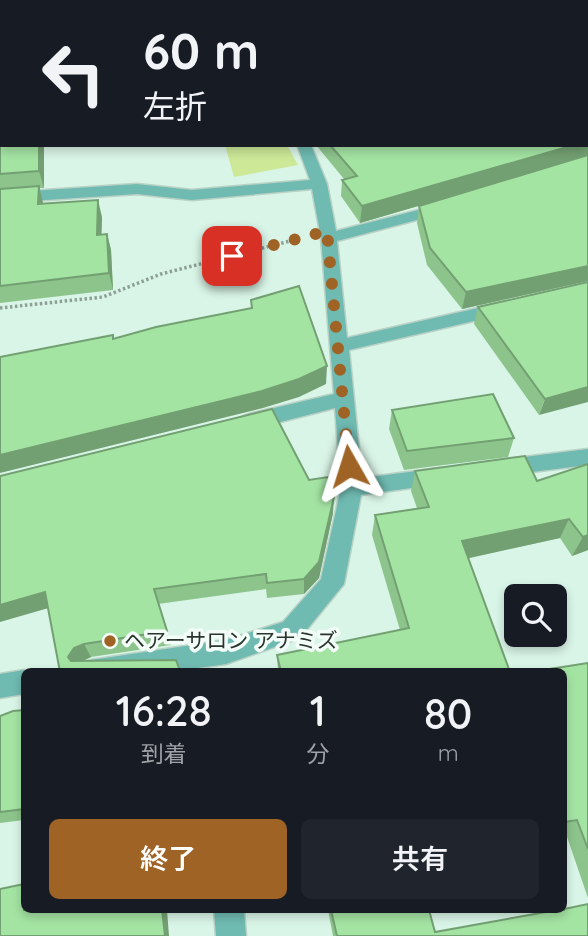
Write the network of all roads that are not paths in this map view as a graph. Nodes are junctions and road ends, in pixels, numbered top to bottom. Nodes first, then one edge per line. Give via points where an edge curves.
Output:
1 (305, 147) edge
2 (318, 184) junction
3 (0, 198) edge
4 (460, 204) edge
5 (328, 235) junction
6 (522, 304) edge
7 (339, 346) junction
8 (342, 399) junction
9 (224, 428) edge
10 (588, 457) edge
11 (483, 471) edge
12 (457, 474) edge
13 (352, 488) junction
14 (225, 662) edge
15 (145, 668) edge
16 (21, 682) edge
17 (0, 686) edge
18 (229, 913) edge
19 (231, 936) edge

1 - 2 street
2 - 3 street via 192,195 136,189
2 - 5 street
4 - 5 street
5 - 7 street
6 - 7 street
7 - 8 street
8 - 9 street
8 - 13 street
10 - 11 street
12 - 13 street
13 - 14 street via 332,584 291,630
14 - 15 street
16 - 17 street
18 - 19 street

